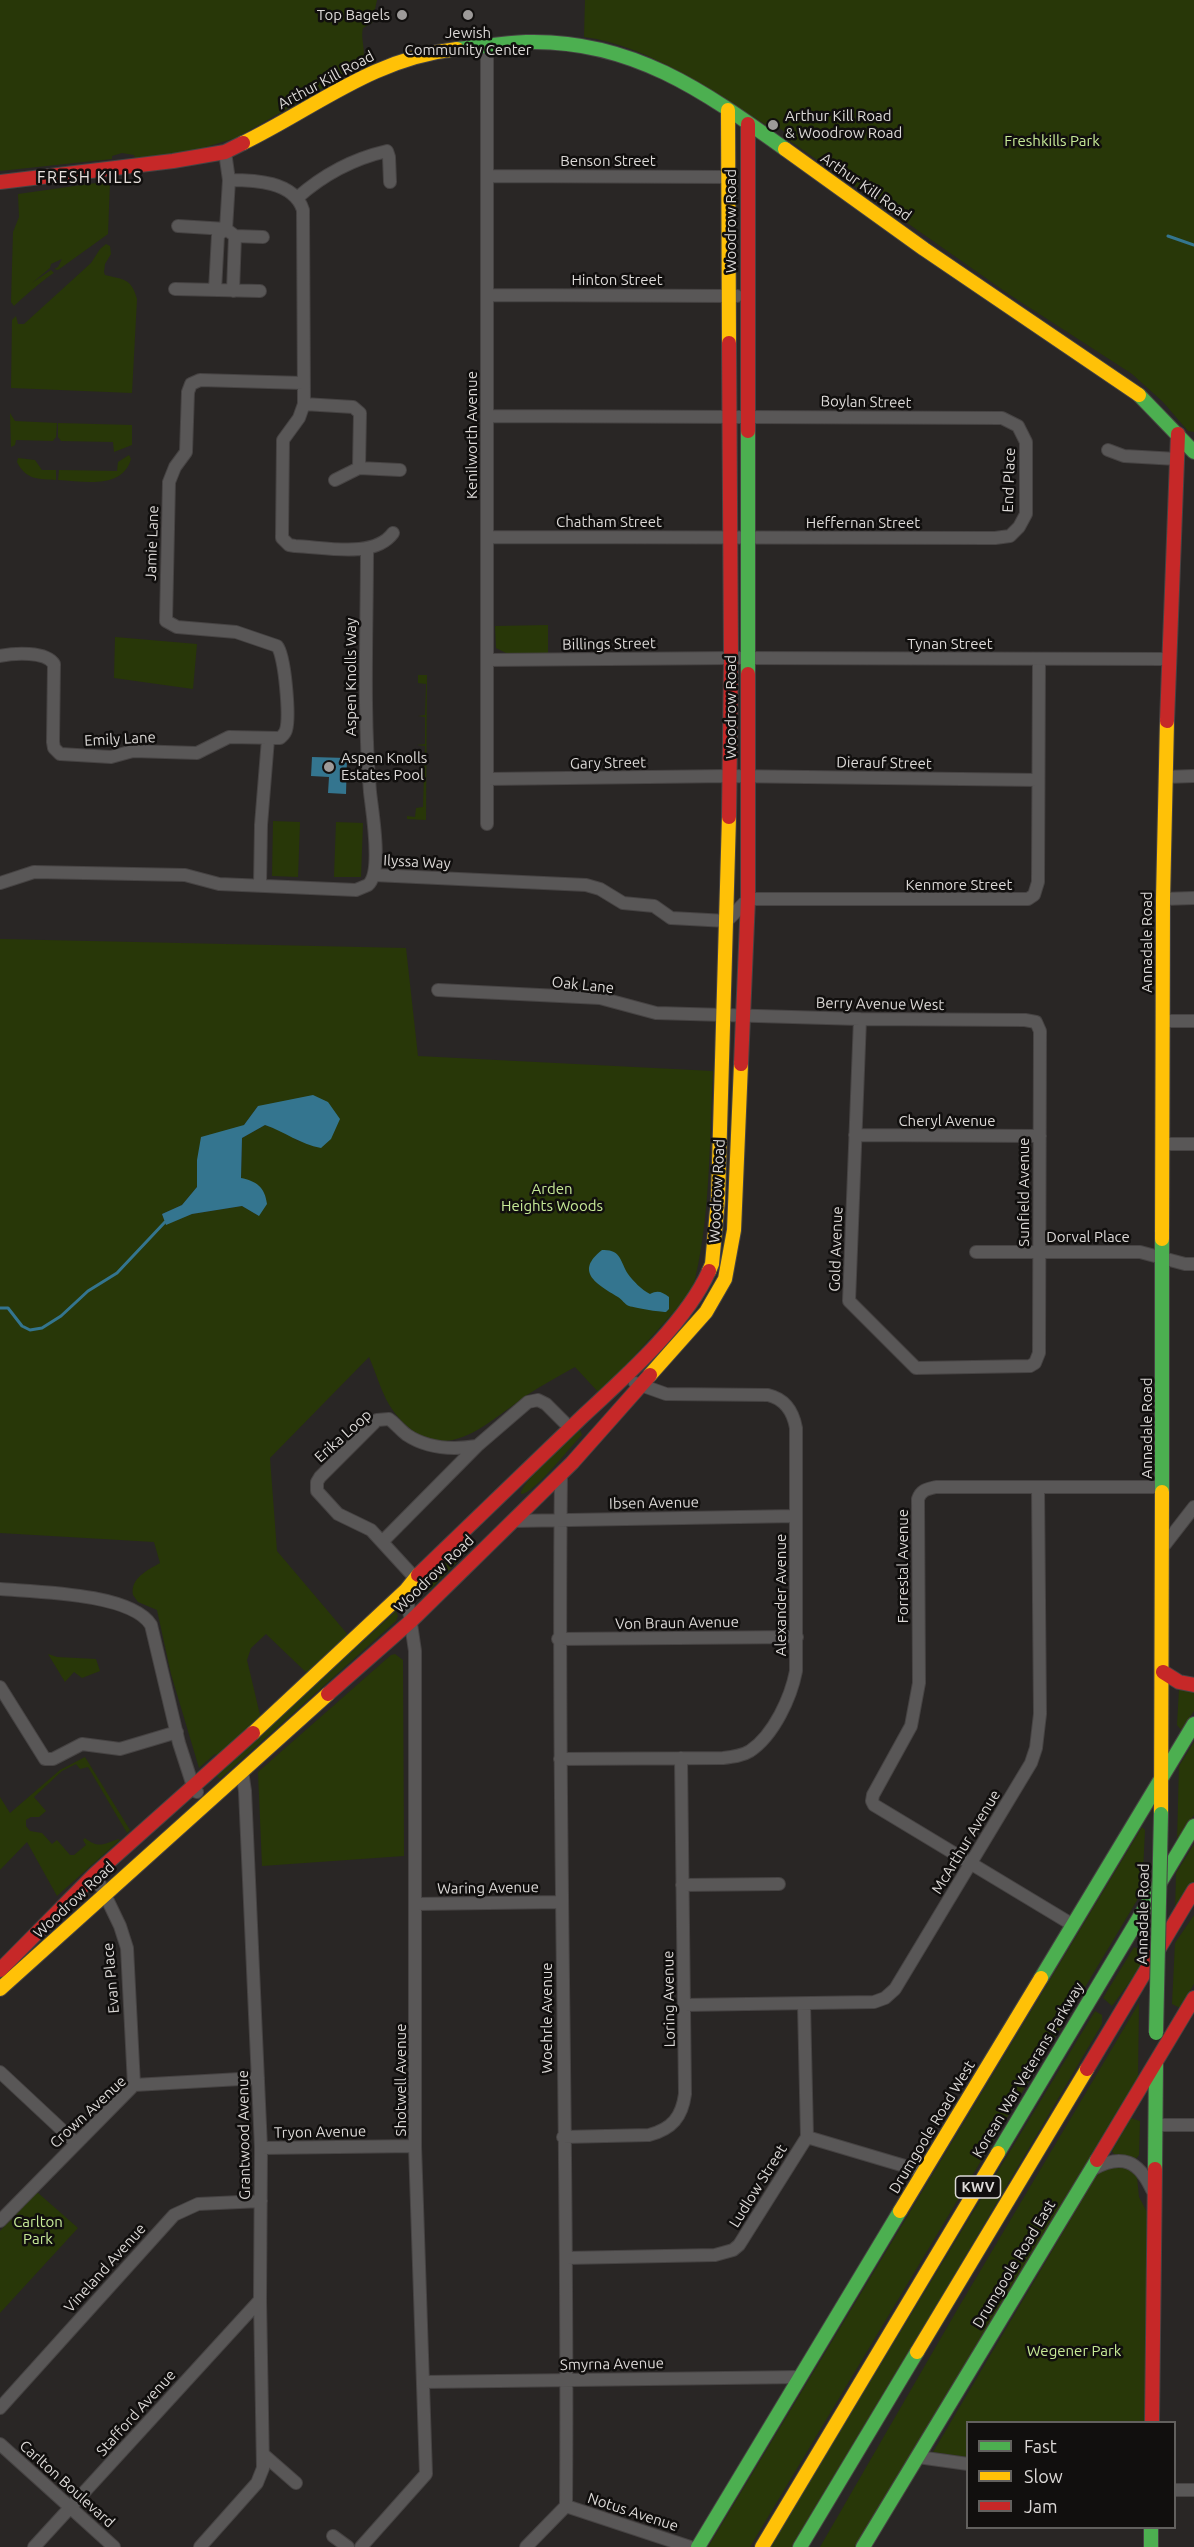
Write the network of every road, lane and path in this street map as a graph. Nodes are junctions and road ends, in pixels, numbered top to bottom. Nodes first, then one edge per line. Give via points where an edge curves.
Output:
1 (487, 45) junction
2 (728, 110) junction
3 (748, 124) junction
4 (225, 152) junction
5 (487, 176) junction
6 (728, 177) junction
7 (229, 180) junction
8 (0, 182) edge
9 (390, 182) dead end
10 (297, 198) junction
11 (178, 226) dead end
12 (230, 232) junction
13 (263, 237) dead end
14 (175, 289) dead end
15 (215, 290) junction
16 (233, 291) junction
17 (260, 291) dead end
18 (487, 295) junction
19 (728, 296) junction
20 (747, 296) junction
21 (303, 383) junction
22 (303, 404) junction
23 (730, 416) junction
24 (748, 416) junction
25 (487, 417) junction
26 (1002, 418) joint
27 (1178, 434) junction
28 (1108, 450) dead end
29 (1194, 452) edge
30 (1177, 459) junction
31 (359, 468) junction
32 (400, 470) dead end
33 (335, 480) dead end
34 (393, 533) dead end
35 (487, 537) junction
36 (730, 537) junction
37 (748, 538) junction
38 (995, 538) joint
39 (367, 550) junction
40 (0, 656) edge
41 (731, 658) junction
42 (748, 658) junction
43 (1168, 659) junction
44 (487, 660) junction
45 (1039, 660) junction
46 (268, 739) junction
47 (729, 776) junction
48 (1194, 776) edge
49 (747, 777) junction
50 (1165, 777) junction
51 (487, 779) junction
52 (1038, 780) junction
53 (487, 824) dead end
54 (374, 875) junction
55 (0, 884) edge
56 (260, 886) junction
57 (1164, 898) junction
58 (1194, 898) edge
59 (748, 899) junction
60 (728, 921) junction
61 (438, 990) dead end
62 (724, 1016) junction
63 (743, 1016) junction
64 (860, 1019) junction
65 (1164, 1021) junction
66 (1194, 1021) edge
67 (1036, 1022) joint
68 (855, 1135) junction
69 (1040, 1136) junction
70 (1162, 1144) junction
71 (1194, 1144) edge
72 (976, 1252) dead end
73 (1039, 1252) junction
74 (1163, 1258) junction
75 (1194, 1264) edge
76 (1035, 1363) joint
77 (622, 1379) junction
78 (642, 1386) junction
79 (570, 1428) junction
80 (477, 1446) junction
81 (561, 1473) junction
82 (1038, 1487) junction
83 (1163, 1487) junction
84 (1194, 1507) edge
85 (796, 1516) junction
86 (561, 1520) junction
87 (513, 1521) junction
88 (382, 1542) junction
89 (1163, 1547) junction
90 (416, 1578) junction
91 (0, 1589) edge
92 (406, 1590) junction
93 (411, 1621) junction
94 (797, 1637) junction
95 (558, 1640) junction
96 (1163, 1672) junction
97 (1194, 1685) edge
98 (0, 1687) edge
99 (1194, 1724) edge
100 (177, 1732) junction
101 (681, 1758) junction
102 (560, 1759) junction
103 (243, 1771) junction
104 (1162, 1778) junction
105 (193, 1786) junction
106 (205, 1803) junction
107 (1194, 1826) edge
108 (971, 1864) junction
109 (95, 1874) junction
110 (779, 1884) dead end
111 (682, 1885) junction
112 (105, 1893) junction
113 (1192, 1895) edge
114 (561, 1902) junction
115 (416, 1904) junction
116 (1073, 1925) junction
117 (0, 1970) edge
118 (0, 1989) edge
119 (1194, 1998) edge
120 (804, 2004) junction
121 (684, 2005) junction
122 (1156, 2061) junction
123 (0, 2072) edge
124 (258, 2078) junction
125 (134, 2085) junction
126 (1155, 2125) junction
127 (1194, 2125) edge
128 (563, 2137) junction
129 (807, 2137) junction
130 (76, 2143) junction
131 (415, 2146) junction
132 (261, 2148) junction
133 (1089, 2171) junction
134 (925, 2172) junction
135 (1155, 2199) junction
136 (261, 2201) junction
137 (0, 2221) edge
138 (566, 2258) junction
139 (260, 2300) junction
140 (800, 2377) junction
141 (567, 2379) junction
142 (424, 2382) junction
143 (0, 2408) edge
144 (1152, 2421) edge
145 (0, 2444) edge
146 (264, 2455) junction
147 (918, 2457) junction
148 (966, 2464) edge
149 (296, 2483) dead end
150 (1176, 2490) edge
151 (1194, 2490) edge
152 (566, 2506) junction
153 (70, 2507) junction
154 (1151, 2529) edge
155 (333, 2536) dead end
156 (34, 2547) edge
157 (114, 2547) edge
158 (200, 2547) edge
159 (348, 2547) edge
160 (361, 2547) edge
161 (526, 2547) edge
162 (690, 2547) edge
163 (698, 2547) edge
164 (762, 2547) edge
165 (800, 2547) edge
166 (863, 2547) edge
167 (1152, 2547) edge

1 - 2 main road, Arthur Kill Road via 560,44 614,53 672,74
1 - 4 main road, Arthur Kill Road via 439,51 377,69
1 - 5 street, Kenilworth Avenue
2 - 3 main road, Arthur Kill Road
2 - 6 main road, Woodrow Road
3 - 20 main road, Woodrow Road
3 - 27 main road, Arthur Kill Road via 1127,385
4 - 7 street
4 - 8 main road, Arthur Kill Road
5 - 6 street, Benson Street
5 - 18 street, Kenilworth Avenue
6 - 19 main road, Woodrow Road
7 - 10 street via 265,182
7 - 12 street
9 - 10 street via 387,151 351,161 315,182
10 - 21 street via 304,219
11 - 12 street
12 - 13 street
12 - 15 street via 218,235
12 - 16 street
14 - 15 street
15 - 16 street
16 - 17 street
18 - 19 street, Hinton Street
18 - 25 street, Kenilworth Avenue
19 - 20 street, Hinton Street
19 - 23 main road, Woodrow Road
20 - 24 main road, Woodrow Road
21 - 22 street
21 - 46 street, Jamie Lane via 200,380 191,384 186,452 169,482 166,621 177,627 236,632 277,646 282,655 286,728 280,738
22 - 31 street via 353,407 360,413
22 - 39 street via 299,418 283,440 282,538 295,546
23 - 24 street, Boylan Street
23 - 25 street
23 - 36 main road, Woodrow Road
24 - 26 street, Boylan Street
24 - 37 main road, Woodrow Road
25 - 35 street, Kenilworth Avenue
26 - 38 street, End Place via 1018,426 1026,442 1026,514 1010,536
27 - 29 main road, Arthur Kill Road
27 - 30 main road, Annadale Road
28 - 30 street via 1125,456
30 - 43 main road, Annadale Road
31 - 32 street
31 - 33 street
34 - 39 street via 386,543
35 - 36 street, Chatham Street
35 - 44 street, Kenilworth Avenue
36 - 37 street, Heffernan Street
36 - 41 main road, Woodrow Road
37 - 38 street, Heffernan Street
37 - 42 main road, Woodrow Road
39 - 54 street, Aspen Knolls Way via 366,739 375,834
40 - 46 street, Emily Lane via 41,656 54,664 53,742 60,754 111,757 133,750 197,753 230,737
41 - 42 street, Tynan Street
41 - 44 street, Billings Street
41 - 47 main road, Woodrow Road
42 - 45 street, Tynan Street
42 - 49 main road, Woodrow Road
43 - 45 street, Tynan Street
43 - 50 main road, Annadale Road
44 - 51 street, Kenilworth Avenue
45 - 52 street, Kenmore Street
46 - 56 street
47 - 49 street, Dierauf Street
47 - 51 street, Gary Street
47 - 60 main road, Woodrow Road
48 - 50 street
49 - 52 street, Dierauf Street
49 - 59 main road, Woodrow Road
50 - 57 main road, Annadale Road
51 - 53 street, Kenilworth Avenue
52 - 59 street, Kenmore Street via 1038,882 1034,896 1028,899
54 - 56 street, Ilyssa Way via 368,885 356,890
54 - 60 street, Ilyssa Way via 586,885 623,903 654,906 671,918
55 - 56 street, Ilyssa Way via 34,872 185,875 212,884
57 - 58 street
57 - 65 main road, Annadale Road
59 - 60 street
59 - 63 main road, Woodrow Road
60 - 62 main road, Woodrow Road
61 - 62 street, Oak Lane via 600,998 656,1013
62 - 63 street, Berry Avenue West
62 - 77 main road, Woodrow Road via 712,1263 686,1311
63 - 64 street, Berry Avenue West
63 - 78 main road, Woodrow Road via 734,1230 725,1279 706,1312
64 - 67 street, Berry Avenue West
64 - 68 street, Gold Avenue
65 - 66 street
65 - 70 main road, Annadale Road
67 - 69 street, Sunfield Avenue via 1040,1032
68 - 69 street, Cheryl Avenue
68 - 76 street, Gold Avenue via 849,1301 916,1368 1025,1367
69 - 73 street, Sunfield Avenue
70 - 71 street
70 - 74 main road, Annadale Road
72 - 73 street, Dorval Place
73 - 74 street, Dorval Place via 1140,1252
73 - 76 street, Sunfield Avenue via 1039,1353
74 - 75 street, Dorval Place
74 - 83 main road, Annadale Road
77 - 78 street, Alexander Avenue
77 - 79 main road, Woodrow Road
78 - 81 main road, Woodrow Road
78 - 85 street, Alexander Avenue via 666,1394 761,1394 782,1401 796,1428
79 - 80 street via 546,1404 533,1400
79 - 90 main road, Woodrow Road
80 - 88 street
80 - 88 street, Erika Loop via 425,1444 388,1419 380,1419 320,1477 316,1487 320,1496 338,1514 371,1530
81 - 86 street, Woehrle Avenue
81 - 87 main road, Woodrow Road
82 - 83 street, Forrestal Avenue
82 - 108 street, McArthur Avenue via 1040,1714 1036,1748
82 - 108 street, Forrestal Avenue via 936,1487 920,1494 917,1506 916,1708 911,1726 872,1801
83 - 89 main road, Annadale Road
84 - 89 street
85 - 86 street, Ibsen Avenue
85 - 94 street, Alexander Avenue
86 - 87 street, Ibsen Avenue
86 - 95 street, Woehrle Avenue
87 - 93 main road, Woodrow Road
88 - 90 street, Erika Loop
89 - 96 main road, Annadale Road
90 - 92 main road, Woodrow Road
91 - 100 street via 86,1595 144,1616 151,1625
92 - 93 street, Shotwell Avenue
92 - 105 main road, Woodrow Road
93 - 103 main road, Woodrow Road
93 - 115 street, Shotwell Avenue via 415,1651
94 - 95 street, Von Braun Avenue
94 - 101 street, Alexander Avenue via 792,1690 757,1746 736,1756
95 - 102 street, Woehrle Avenue
96 - 97 main road via 1179,1682
96 - 104 main road, Annadale Road
98 - 100 street via 45,1759 85,1743 114,1749
99 - 104 main road, Drumgoole Road West
100 - 105 street
101 - 102 street, Alexander Avenue
101 - 111 street, Loring Avenue
102 - 114 street, Woehrle Avenue
103 - 106 main road, Woodrow Road
103 - 124 street, Grantwood Avenue
104 - 116 main road, Drumgoole Road West
104 - 122 main road, Annadale Road, bridge
105 - 106 street
105 - 109 main road, Woodrow Road
106 - 112 main road, Woodrow Road
107 - 164 main road, Korean War Veterans Parkway / KWV
108 - 116 street
108 - 120 street, McArthur Avenue via 891,1994 874,2002
109 - 112 street, Evan Place
109 - 117 main road, Woodrow Road
110 - 111 street
111 - 121 street, Loring Avenue
112 - 118 main road, Woodrow Road
112 - 125 street, Evan Place via 127,1948
113 - 165 main road, KWV
114 - 115 street, Waring Avenue
114 - 128 street, Woehrle Avenue
115 - 131 street, Shotwell Avenue
116 - 134 main road, Drumgoole Road West
119 - 122 main road, Drumgoole Road East
120 - 121 street, McArthur Avenue
120 - 129 street, Ludlow Street
121 - 128 street, Loring Avenue via 685,2094 678,2118 661,2132 649,2135
122 - 126 main road, Annadale Road
122 - 133 main road, Drumgoole Road East
123 - 130 street
124 - 125 street, Crown Avenue
124 - 132 street, Grantwood Avenue
125 - 130 street, Crown Avenue
126 - 127 street
126 - 135 main road, Annadale Road
128 - 138 street, Woehrle Avenue
129 - 134 street
129 - 138 street, Ludlow Street via 733,2250 715,2255
130 - 137 street, Crown Avenue
131 - 132 street, Tryon Avenue
131 - 142 street, Shotwell Avenue
132 - 136 street, Grantwood Avenue
133 - 135 street via 1113,2160 1128,2162 1142,2171
133 - 147 main road, Drumgoole Road East
134 - 140 main road, Drumgoole Road West
135 - 144 main road, Annadale Road
136 - 139 street, Grantwood Avenue
136 - 143 street, Vineland Avenue via 198,2204 174,2215
138 - 141 street, Woehrle Avenue
139 - 146 street, Grantwood Avenue
139 - 153 street, Stafford Avenue
140 - 141 street, Smyrna Avenue
140 - 163 main road, Drumgoole Road West
141 - 142 street, Smyrna Avenue
141 - 152 street, Woehrle Avenue
142 - 160 street, Shotwell Avenue via 426,2474
145 - 153 street, Carlton Boulevard
146 - 149 street
146 - 158 street, Grantwood Avenue via 257,2483
147 - 148 street
147 - 166 main road, Drumgoole Road East
150 - 151 street
152 - 161 street
152 - 162 street, Notus Avenue
153 - 156 street, Stafford Avenue
153 - 157 street, Carlton Boulevard
154 - 167 main road
155 - 159 street

